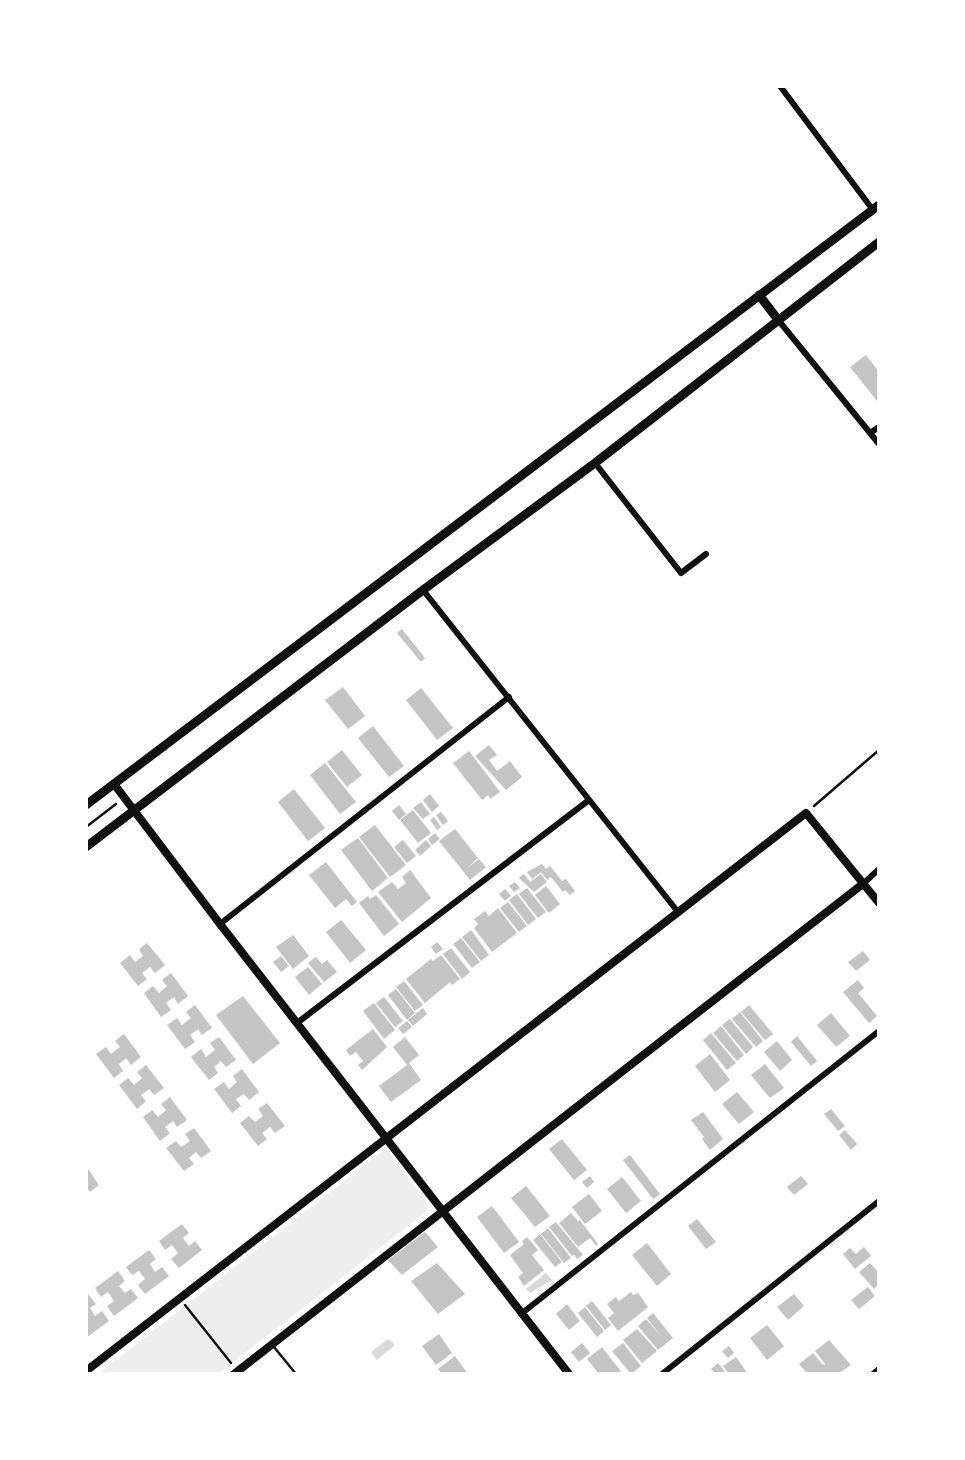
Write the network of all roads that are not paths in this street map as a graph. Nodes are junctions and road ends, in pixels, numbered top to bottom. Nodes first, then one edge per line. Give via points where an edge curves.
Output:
1 (780, 86) edge
2 (876, 207) edge
3 (879, 242) edge
4 (759, 295) junction
5 (779, 321) junction
6 (879, 426) edge
7 (870, 433) junction
8 (879, 444) edge
9 (595, 463) junction
10 (706, 554) dead end
11 (423, 590) junction
12 (509, 697) junction
13 (114, 784) junction
14 (589, 800) junction
15 (86, 805) edge
16 (134, 811) junction
17 (86, 846) edge
18 (879, 869) edge
19 (864, 883) junction
20 (879, 903) edge
21 (678, 912) junction
22 (219, 924) junction
23 (297, 1023) junction
24 (879, 1031) edge
25 (386, 1138) junction
26 (879, 1201) edge
27 (441, 1210) junction
28 (521, 1314) junction
29 (272, 1344) junction
30 (879, 1369) edge
31 (86, 1371) edge
32 (235, 1373) edge
33 (296, 1374) edge
34 (569, 1374) edge
35 (662, 1374) edge
36 (873, 1374) edge

1 - 2 street
2 - 4 main road
3 - 5 main road
4 - 5 main road
4 - 13 main road
5 - 7 street
5 - 9 main road
6 - 7 street
7 - 8 street
9 - 10 street via 681,573
9 - 11 main road
11 - 12 street
11 - 16 main road
12 - 14 street
12 - 22 street
13 - 15 main road
13 - 16 street
14 - 21 street
14 - 23 street
16 - 17 main road
16 - 22 street
18 - 19 street
19 - 20 street
19 - 21 street via 806,813
19 - 27 street
21 - 25 street
22 - 23 street
23 - 25 street
24 - 28 street
25 - 27 street
25 - 31 street
26 - 35 street
27 - 28 street
27 - 29 street
28 - 34 street
29 - 32 street
29 - 33 lane
30 - 36 street

